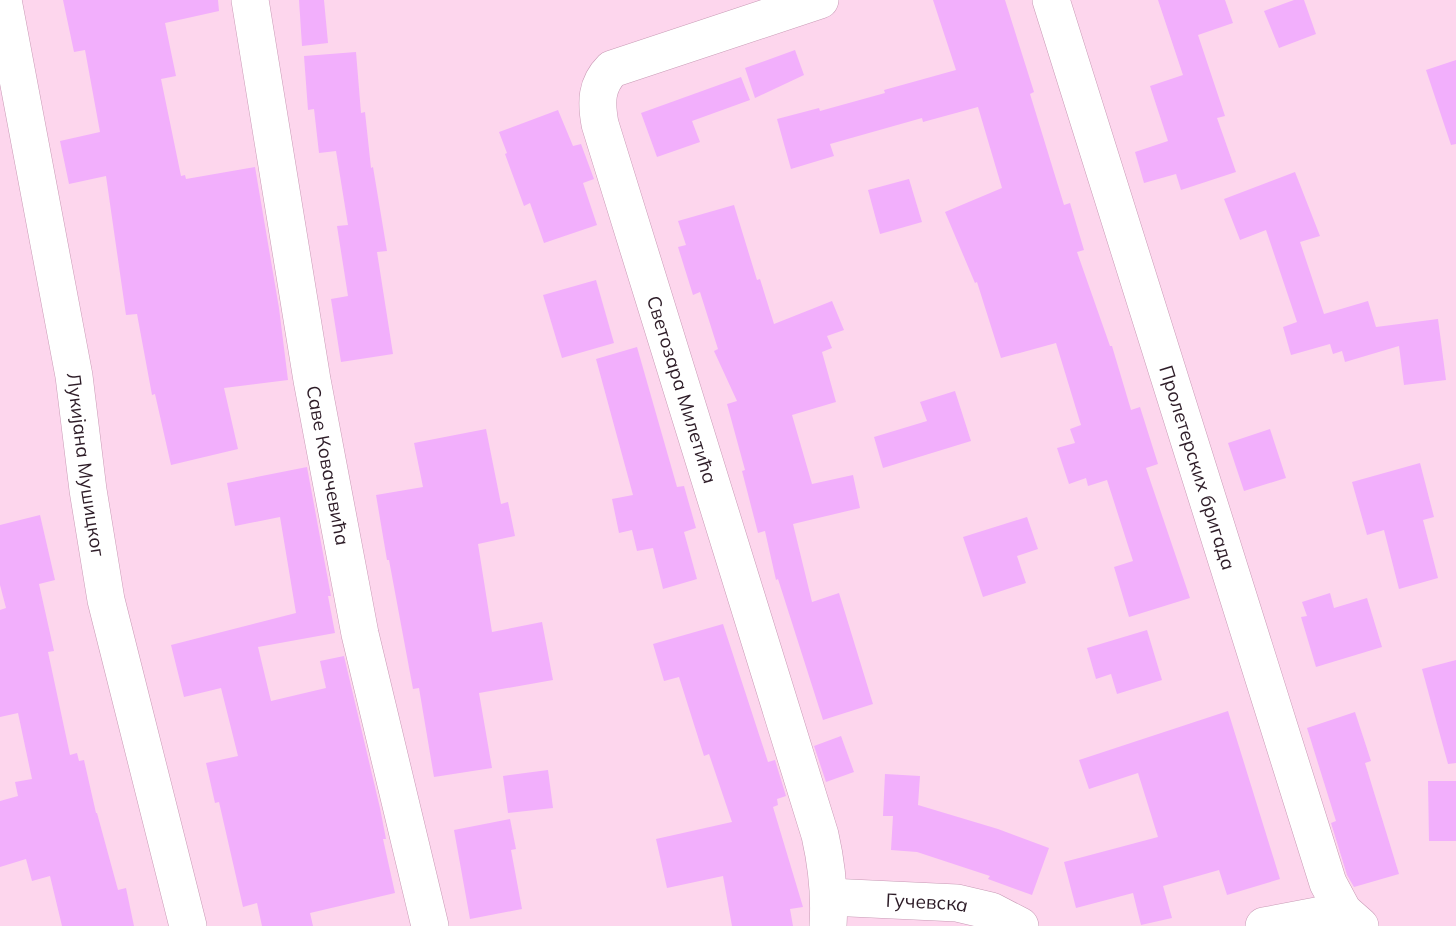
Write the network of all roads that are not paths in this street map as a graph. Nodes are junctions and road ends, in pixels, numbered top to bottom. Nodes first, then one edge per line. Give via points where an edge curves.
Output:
1 (3, 0) edge
2 (250, 0) edge
3 (820, 0) edge
4 (1051, 0) edge
5 (829, 911) edge
6 (1352, 919) edge
7 (188, 926) edge
8 (430, 926) edge
9 (1020, 926) edge
10 (1264, 926) edge

1 - 7 street, Лукијана Мушицког via 74,376 106,600
2 - 8 street, Саве Ковачевића via 312,380 360,634
3 - 5 street, Светозара Милетића via 612,69 599,89 597,106 820,835
4 - 6 street, Пролетерских бригада via 1328,883
5 - 9 street, Гучевска via 957,903 991,911
6 - 10 street

